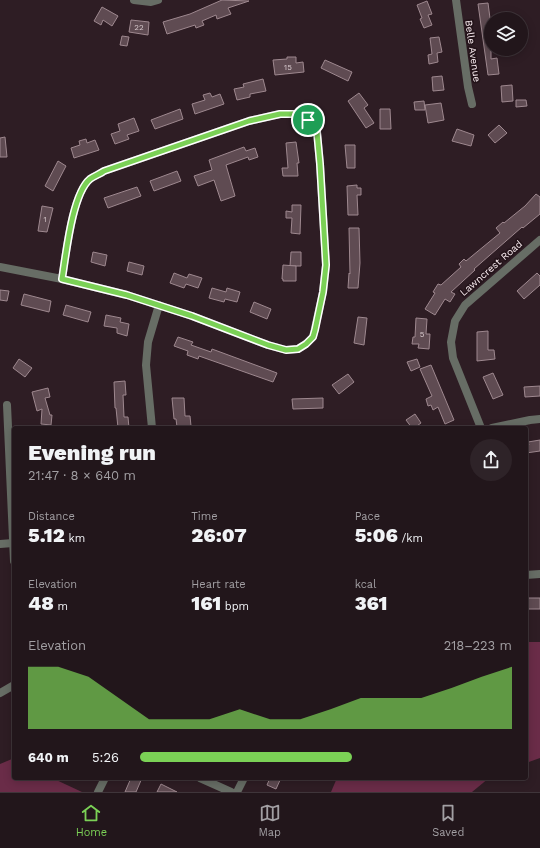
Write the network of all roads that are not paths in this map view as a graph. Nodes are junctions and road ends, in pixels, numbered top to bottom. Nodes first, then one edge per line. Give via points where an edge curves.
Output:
1 (134, 0) edge
2 (158, 0) edge
3 (456, 0) edge
4 (472, 104) dead end
5 (540, 240) edge
6 (0, 267) edge
7 (62, 279) junction
8 (159, 305) junction
9 (7, 405) dead end
10 (540, 419) edge
11 (152, 426) edge
12 (480, 426) edge
13 (502, 426) edge
14 (12, 520) edge
15 (12, 543) edge
16 (0, 544) edge
17 (540, 574) edge
18 (528, 575) edge
19 (12, 686) edge
20 (0, 693) edge
21 (104, 780) edge
22 (204, 780) edge
23 (243, 780) edge
24 (98, 792) edge
25 (231, 792) edge
26 (237, 792) edge

1 - 2 street
3 - 4 street, Belle Avenue
5 - 12 street, Lawncrest Road via 465,305 455,321 451,342 453,358
6 - 7 street
7 - 8 street
7 - 8 street via 75,209 80,193 90,180 104,171 249,121 280,114 296,114 308,120 317,132 326,265 313,337 298,349 286,350
8 - 11 street via 148,342 146,365
9 - 14 street
10 - 13 street
15 - 16 street
17 - 18 street
19 - 20 street
21 - 24 street
22 - 25 street
23 - 26 street

